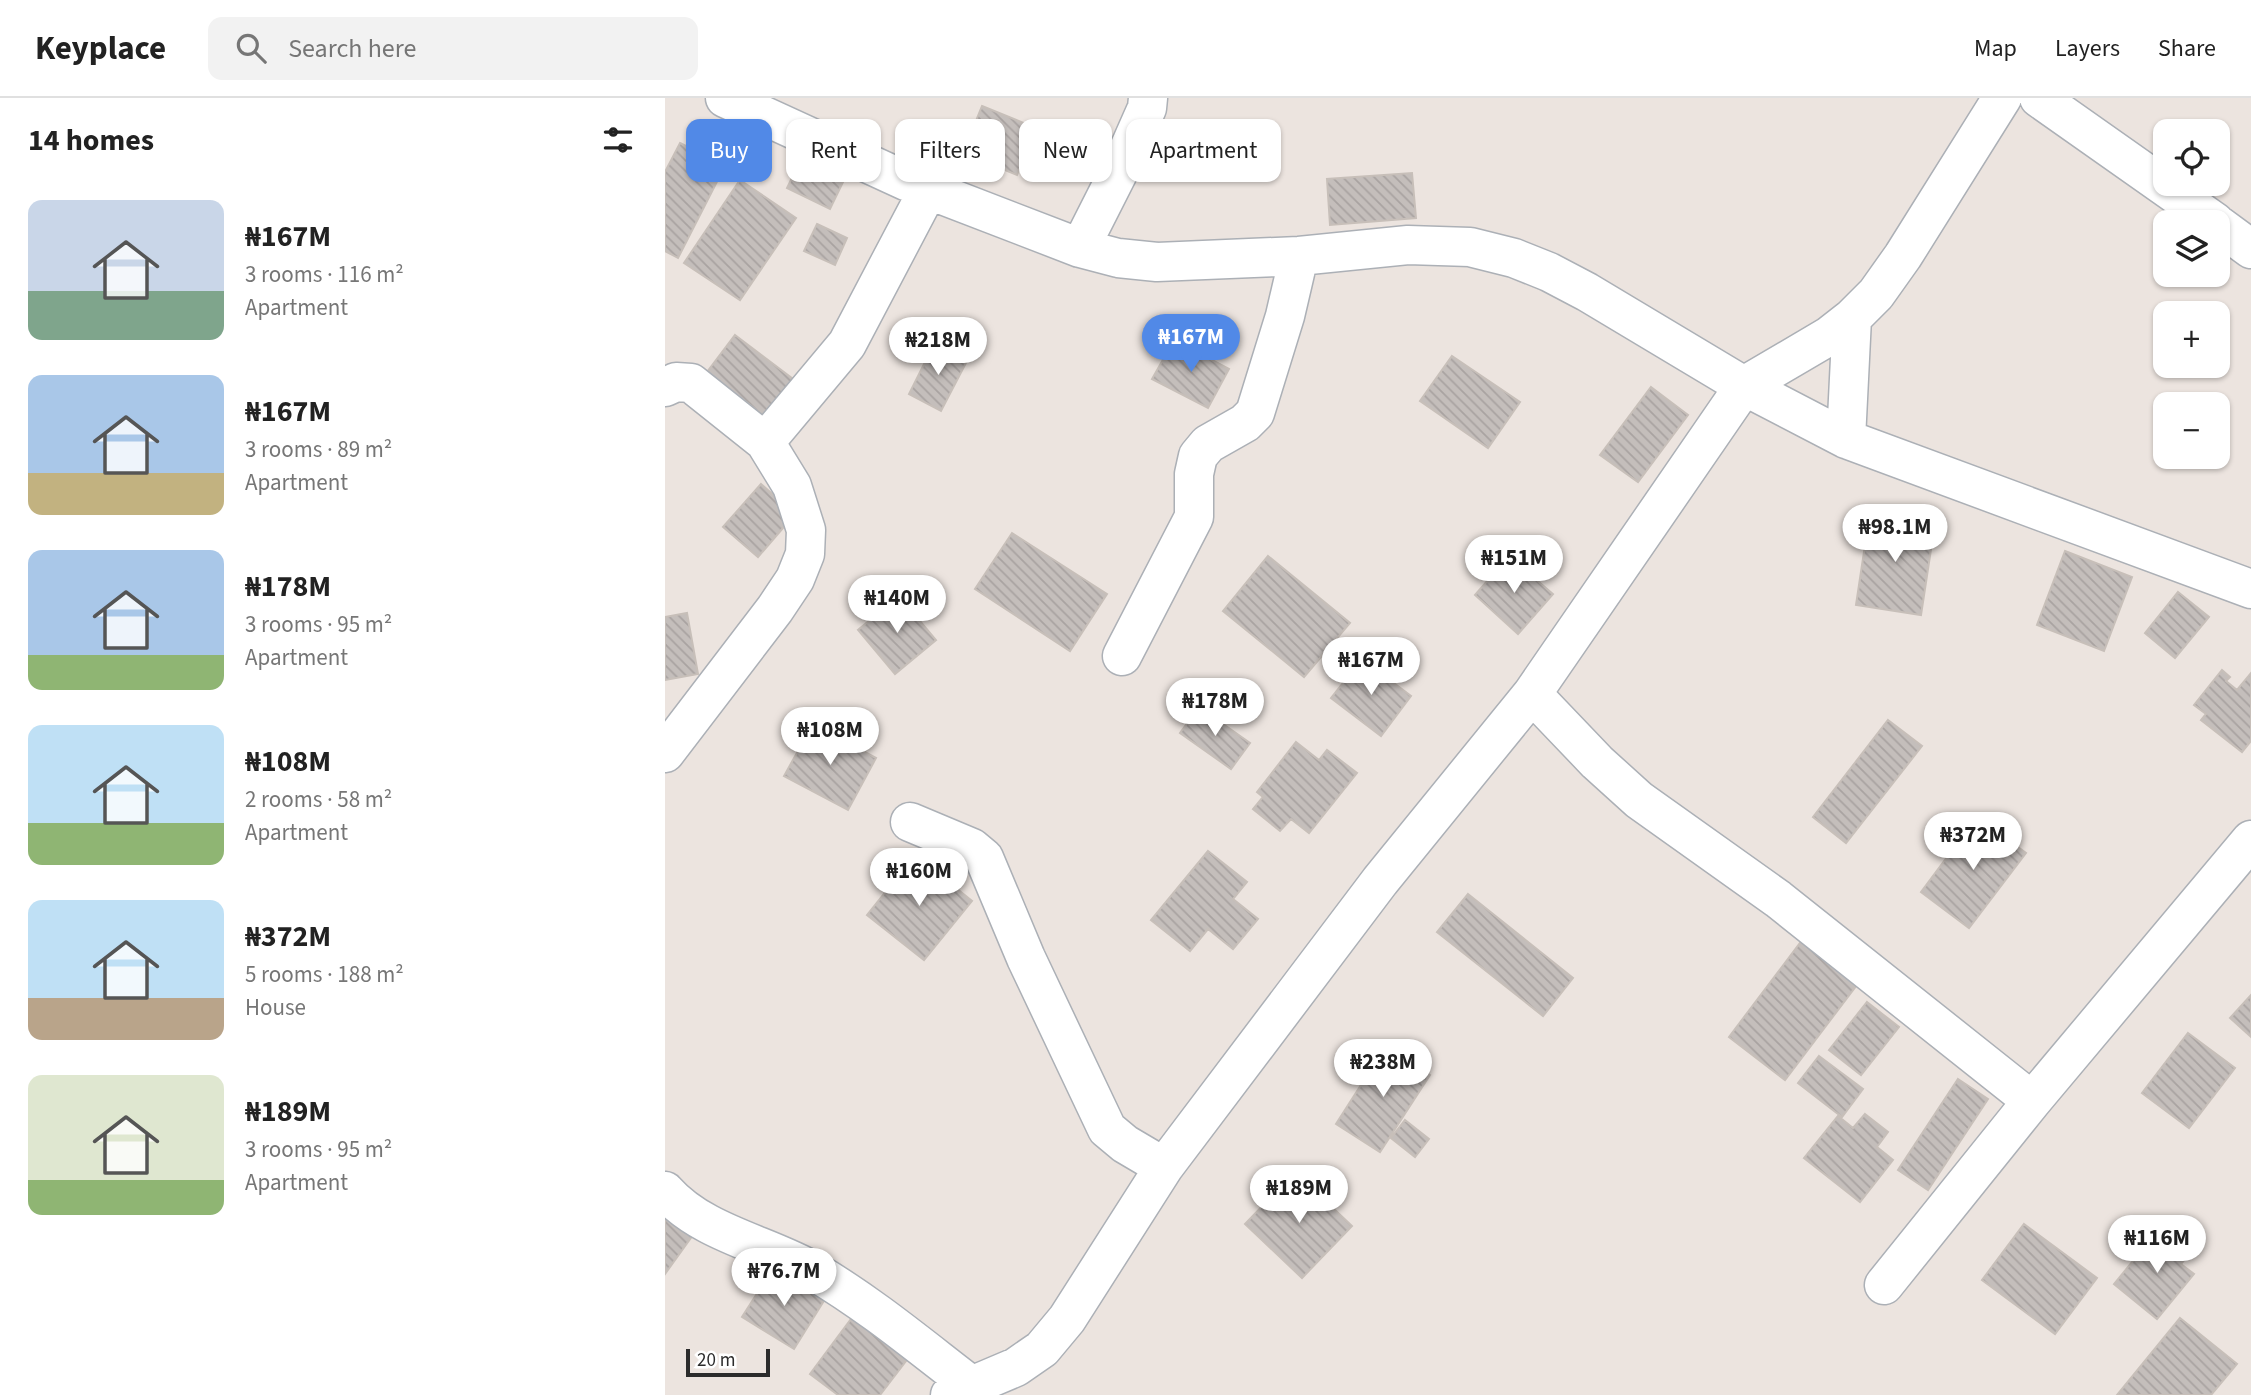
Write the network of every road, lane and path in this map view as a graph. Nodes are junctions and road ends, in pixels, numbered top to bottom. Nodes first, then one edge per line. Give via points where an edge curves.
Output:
1 (725, 98) edge
2 (1149, 98) edge
3 (2002, 98) edge
4 (2039, 98) edge
5 (928, 190) junction
6 (2234, 231) edge
7 (1080, 248) junction
8 (1299, 256) junction
9 (1852, 318) junction
10 (1744, 386) junction
11 (665, 387) edge
12 (1846, 439) junction
13 (765, 442) junction
14 (2251, 589) edge
15 (1122, 656) dead end
16 (1532, 694) junction
17 (665, 753) edge
18 (910, 822) dead end
19 (2251, 839) edge
20 (2032, 1101) junction
21 (1164, 1167) junction
22 (665, 1191) edge
23 (1884, 1285) dead end
24 (961, 1390) edge

1 - 5 street
2 - 7 street
3 - 9 street via 1903,256
4 - 6 street
5 - 7 street
5 - 13 street via 847,344
7 - 8 street via 1157,262
8 - 10 street via 1408,245 1470,247 1514,258 1587,292
8 - 15 street via 1255,412 1198,456 1194,517
9 - 10 street
9 - 12 street
10 - 12 street
10 - 16 street
11 - 13 street via 691,383
12 - 14 street
13 - 17 street via 792,486 806,530 805,554 775,609
16 - 20 street via 1639,800 1777,898
16 - 21 street via 1380,881
18 - 21 street via 972,848 984,858 1107,1129
19 - 20 street
20 - 23 street
21 - 24 street via 1094,1280 1042,1349 1016,1367
22 - 24 street via 697,1217 813,1271 859,1300

